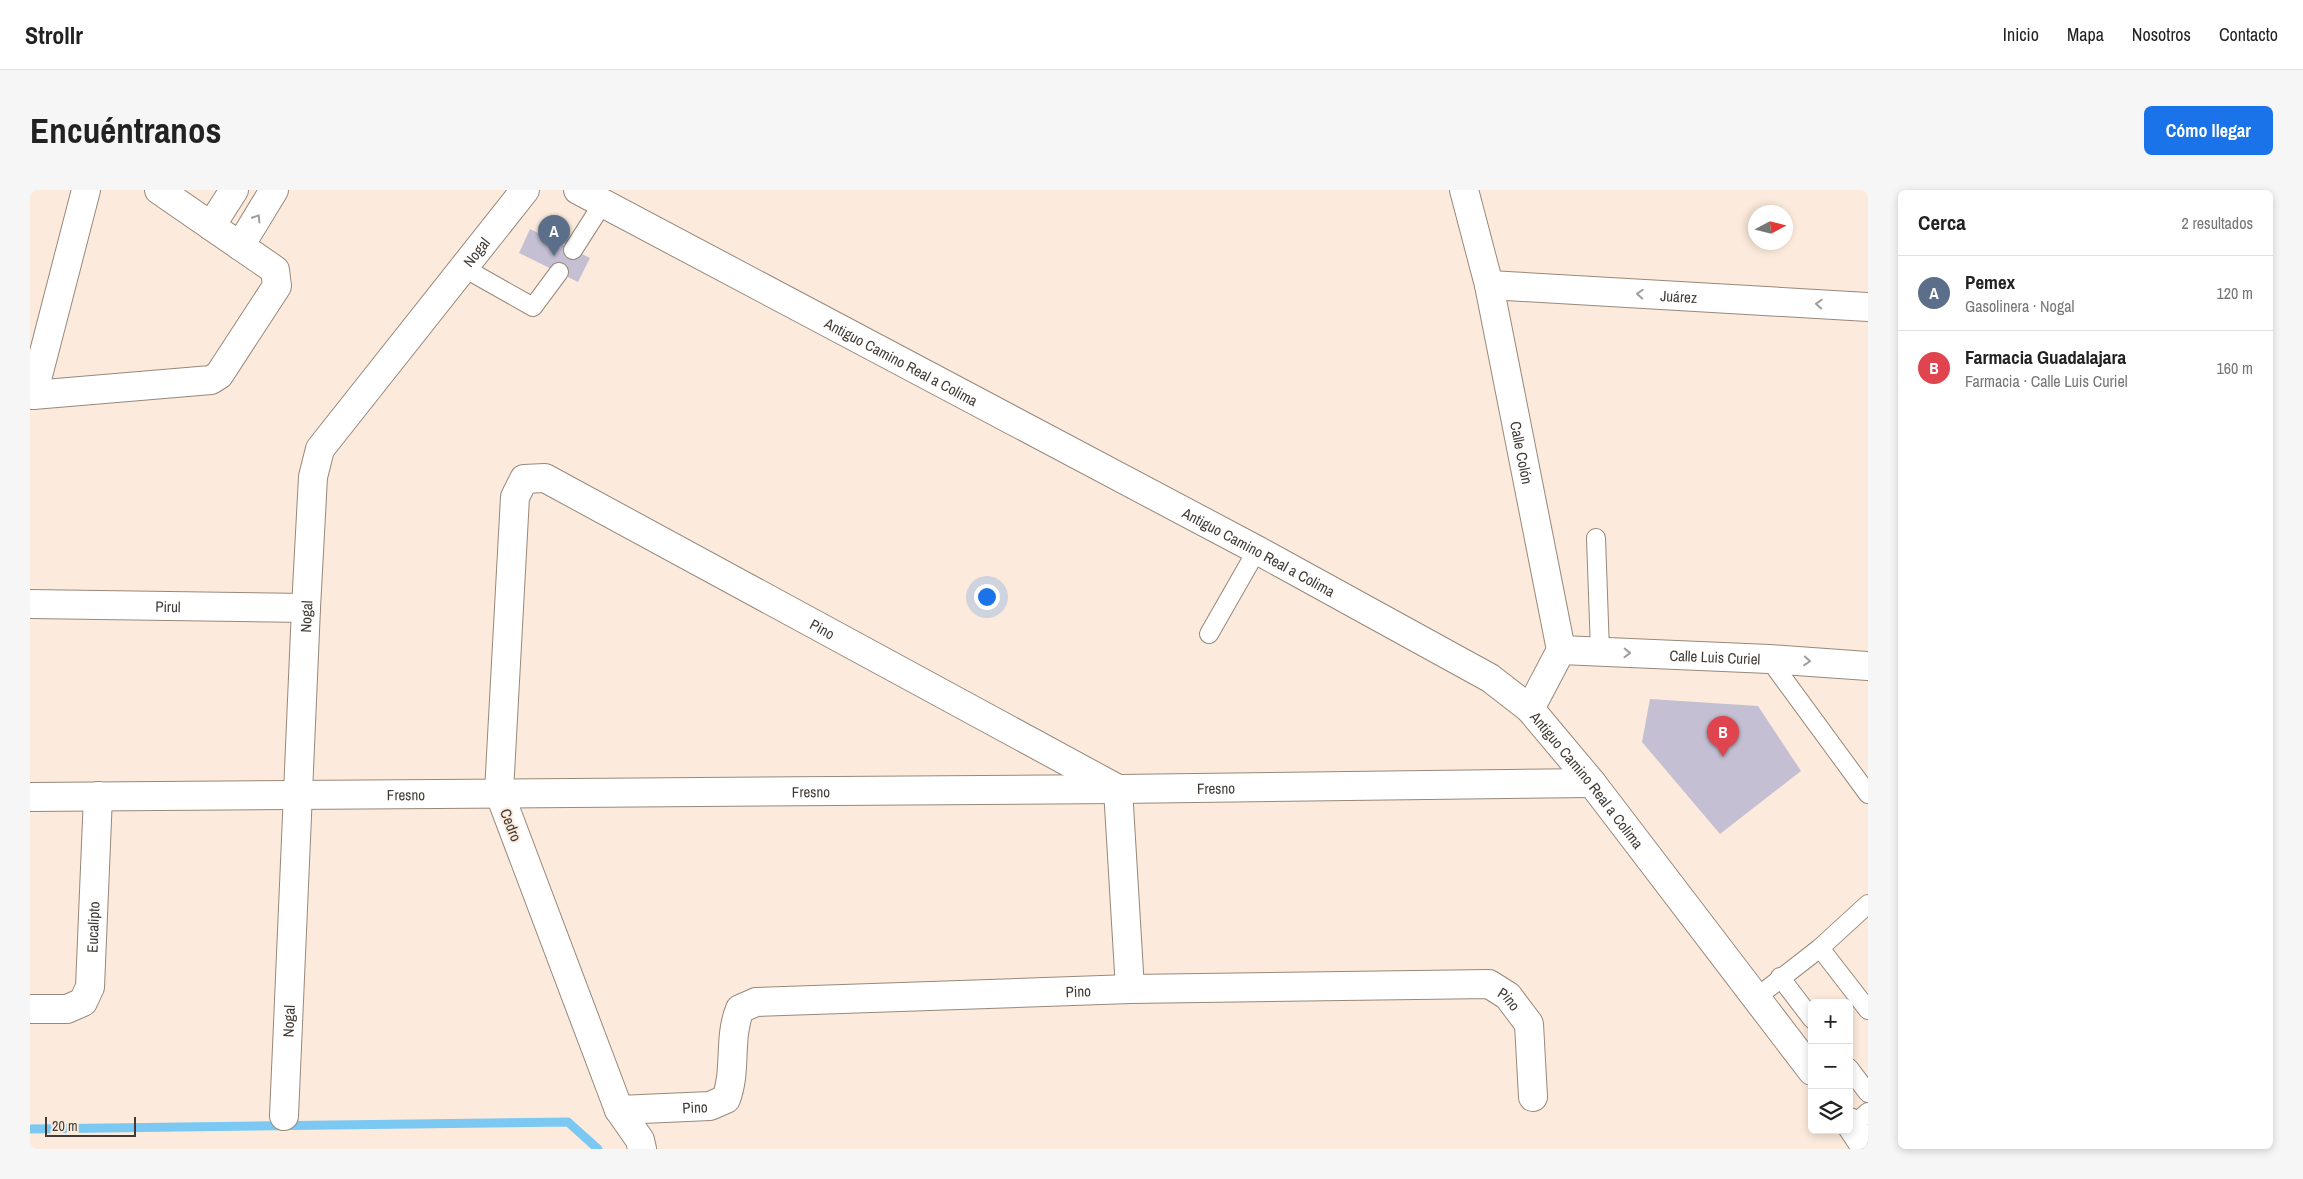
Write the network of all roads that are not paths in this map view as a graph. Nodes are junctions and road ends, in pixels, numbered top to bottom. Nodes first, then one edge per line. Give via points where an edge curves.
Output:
1 (86, 190) edge
2 (159, 190) edge
3 (234, 190) edge
4 (274, 190) edge
5 (525, 190) edge
6 (578, 190) edge
7 (1464, 190) edge
8 (603, 203) junction
9 (211, 226) junction
10 (240, 246) junction
11 (573, 250) dead end
12 (464, 268) junction
13 (559, 272) dead end
14 (1489, 285) junction
15 (1868, 307) edge
16 (32, 395) edge
17 (524, 479) joint
18 (1596, 538) dead end
19 (1257, 550) junction
20 (30, 604) edge
21 (306, 608) junction
22 (1209, 634) dead end
23 (1561, 650) junction
24 (1600, 651) junction
25 (1769, 659) junction
26 (1868, 666) edge
27 (1530, 709) junction
28 (1592, 783) junction
29 (1118, 789) junction
30 (498, 792) junction
31 (299, 794) junction
32 (1868, 794) edge
33 (98, 796) junction
34 (30, 797) edge
35 (1868, 904) edge
36 (1820, 948) junction
37 (1780, 978) junction
38 (1130, 989) junction
39 (1757, 997) junction
40 (30, 1009) edge
41 (1868, 1010) edge
42 (1808, 1014) edge
43 (1808, 1066) edge
44 (1853, 1073) edge
45 (1868, 1093) edge
46 (1533, 1098) dead end
47 (619, 1110) junction
48 (284, 1116) dead end
49 (1856, 1120) edge
50 (642, 1149) edge
51 (1867, 1149) edge

1 - 16 street
2 - 9 street
3 - 9 street
10 -> 4 street
5 - 12 street, Nogal
6 - 8 street, Antiguo Camino Real a Colima
7 - 14 street, Calle Colón
8 - 11 lane
8 - 19 street, Antiguo Camino Real a Colima
9 - 10 street
10 - 16 street via 275,270 277,286 219,375 203,382
12 - 13 lane via 533,307
12 - 21 street, Nogal via 320,449 313,477
15 -> 14 street, Juárez
14 - 23 street, Calle Colón
17 - 29 street, Pino via 545,478
17 - 30 street, Cedro via 515,497
18 - 24 lane
19 - 22 lane
19 - 27 street, Antiguo Camino Real a Colima via 1490,678
20 - 21 street, Pirul
21 - 31 street, Nogal
23 - 24 street, Calle Luis Curiel
23 - 27 street
24 -> 25 street, Calle Luis Curiel
25 -> 26 street, Calle Luis Curiel
25 - 32 lane
27 - 28 street, Antiguo Camino Real a Colima
28 - 29 street, Fresno
28 - 39 street, Antiguo Camino Real a Colima
29 - 30 street, Fresno
29 - 38 street
30 - 31 street, Fresno
30 - 47 street, Cedro
31 - 33 street, Fresno
31 - 48 street, Nogal
33 - 34 street, Fresno
33 - 40 street, Eucalipto via 90,987 83,1002 67,1009
35 - 36 lane
36 - 37 lane
36 - 41 lane
37 - 39 lane
37 - 42 lane
38 - 46 street, Pino via 1489,984 1508,996 1529,1024
38 - 47 street, Pino via 756,1002 740,1009 733,1024 732,1084 726,1099 710,1106
39 - 43 street, Antiguo Camino Real a Colima
44 - 45 lane
47 - 50 street, Cedro via 640,1140
49 - 51 street

